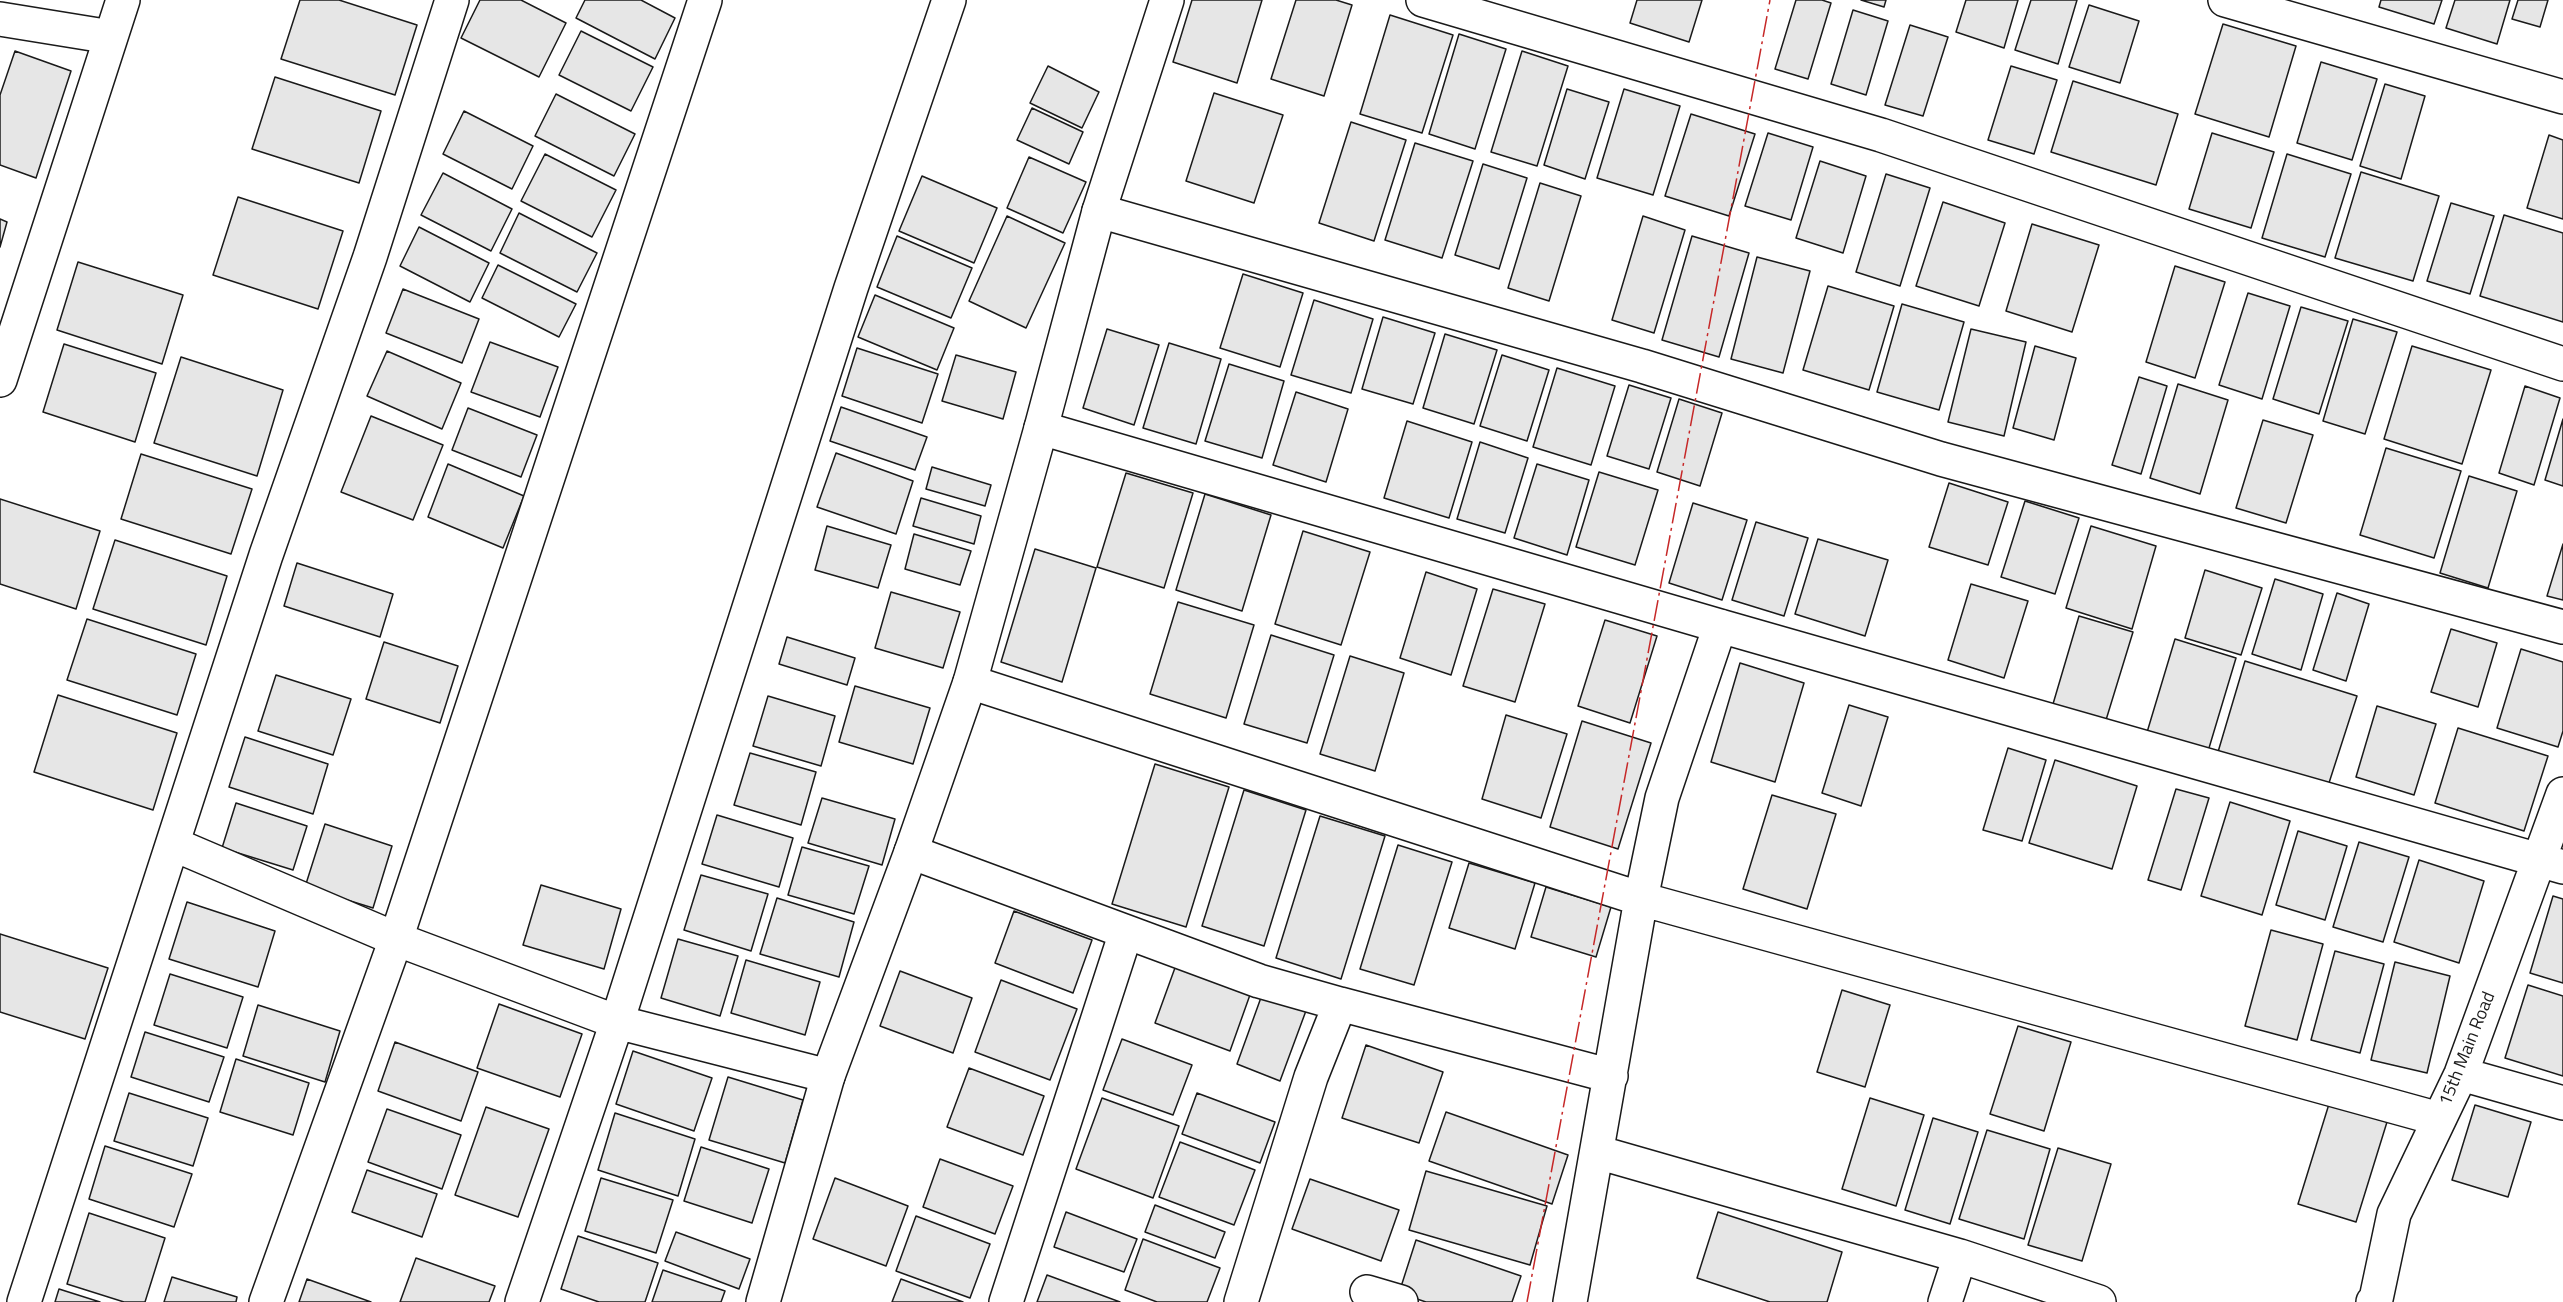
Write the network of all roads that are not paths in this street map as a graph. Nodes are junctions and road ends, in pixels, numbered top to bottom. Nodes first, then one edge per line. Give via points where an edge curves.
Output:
1 (123, 0) edge
2 (452, 0) edge
3 (705, 0) edge
4 (949, 0) edge
5 (1167, 0) edge
6 (1423, 0) edge
7 (2225, 0) edge
8 (0, 19) edge
9 (111, 38) junction
10 (2563, 97) edge
11 (1099, 211) junction
12 (2563, 364) edge
13 (0, 380) edge
14 (1041, 428) junction
15 (1720, 626) junction
16 (2563, 627) edge
17 (970, 682) junction
18 (2563, 794) edge
19 (174, 844) junction
20 (911, 852) junction
21 (2551, 864) edge
22 (1641, 899) junction
23 (1126, 932) junction
24 (396, 939) junction
25 (1340, 1004) junction
26 (617, 1022) junction
27 (2461, 1074) junction
28 (828, 1076) junction
29 (1611, 1076) junction
30 (2563, 1103) edge
31 (2439, 1119) junction
32 (1597, 1152) junction
33 (1960, 1256) junction
34 (1367, 1292) dead end
35 (2380, 1301) edge
36 (24, 1302) edge
37 (266, 1302) edge
38 (522, 1302) edge
39 (763, 1302) edge
40 (1006, 1302) edge
41 (1241, 1302) edge
42 (1401, 1302) edge
43 (1570, 1302) edge
44 (1945, 1302) edge
45 (2099, 1302) edge

1 - 9 street
2 - 19 street via 370,257 266,555
3 - 24 street
4 - 26 street via 851,288
5 - 11 street
6 - 12 street via 1881,135
7 - 10 street
8 - 9 street
9 - 13 street
11 - 14 street
11 - 16 street via 1642,366 1941,459
14 - 15 street
14 - 17 street
15 - 21 street
15 - 22 street via 1662,798
17 - 20 street
17 - 22 street
18 - 21 street, 15th Main Road
19 - 24 street
19 - 36 street
20 - 23 street
20 - 28 street
21 - 27 street, 15th Main Road
22 - 29 street
22 - 31 street
23 - 25 street via 1259,981
23 - 40 street
24 - 26 street
24 - 37 street
25 - 29 street
25 - 41 street via 1311,1077
26 - 28 street
26 - 38 street
27 - 30 street
27 - 31 street, 15th Main Road
28 - 39 street
29 - 32 street
31 - 35 street, 15th Main Road via 2394,1214
32 - 33 street
32 - 43 street
33 - 44 street
33 - 45 street
34 - 42 street

